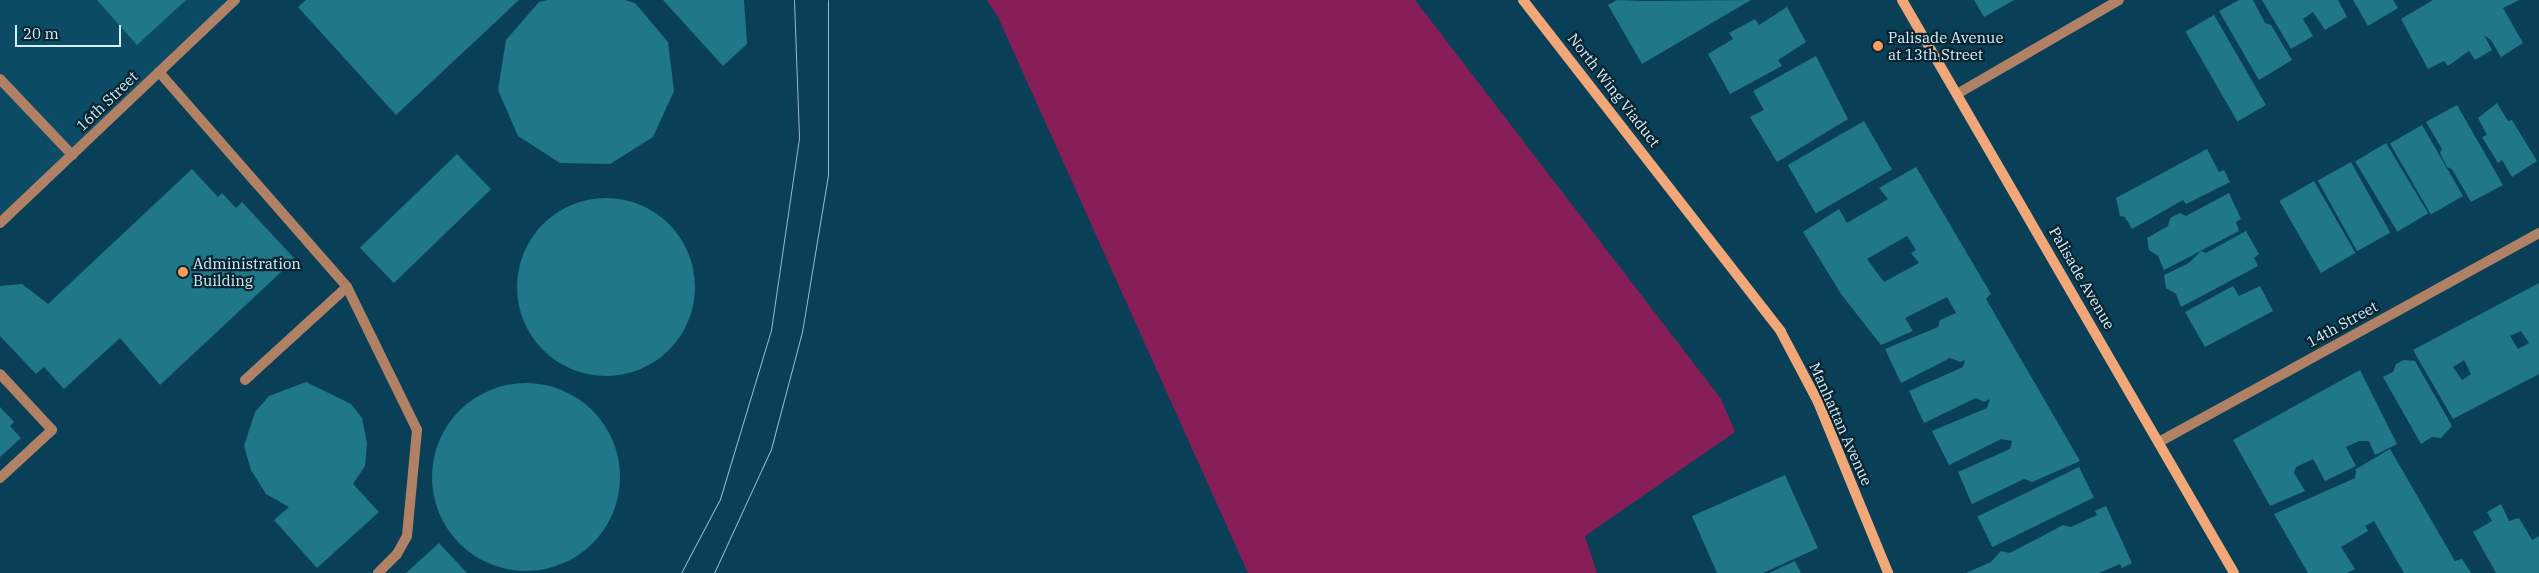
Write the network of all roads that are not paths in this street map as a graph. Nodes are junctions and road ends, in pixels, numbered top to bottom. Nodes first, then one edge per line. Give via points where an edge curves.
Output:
1 (235, 0) edge
2 (1524, 0) edge
3 (1902, 0) edge
4 (2119, 0) edge
5 (159, 72) junction
6 (0, 79) edge
7 (1957, 94) junction
8 (72, 155) junction
9 (1681, 199) joint
10 (0, 223) edge
11 (2539, 233) edge
12 (347, 287) junction
13 (0, 374) edge
14 (245, 380) dead end
15 (2159, 442) junction
16 (0, 478) edge
17 (378, 573) edge
18 (1888, 573) edge
19 (2234, 573) edge

1 - 5 street, 16th Street
2 - 9 main road, North Wing Viaduct
3 - 7 main road, Palisade Avenue
4 - 7 street
5 - 8 street, 16th Street
5 - 12 street
6 - 8 street
7 - 15 main road, Palisade Avenue
8 - 10 street, 16th Street
9 - 18 main road, Manhattan Avenue via 1781,332 1818,402
11 - 15 street, 14th Street
12 - 14 street
12 - 17 street via 417,430 407,536 397,554
13 - 16 street via 52,430
15 - 19 main road, Palisade Avenue

